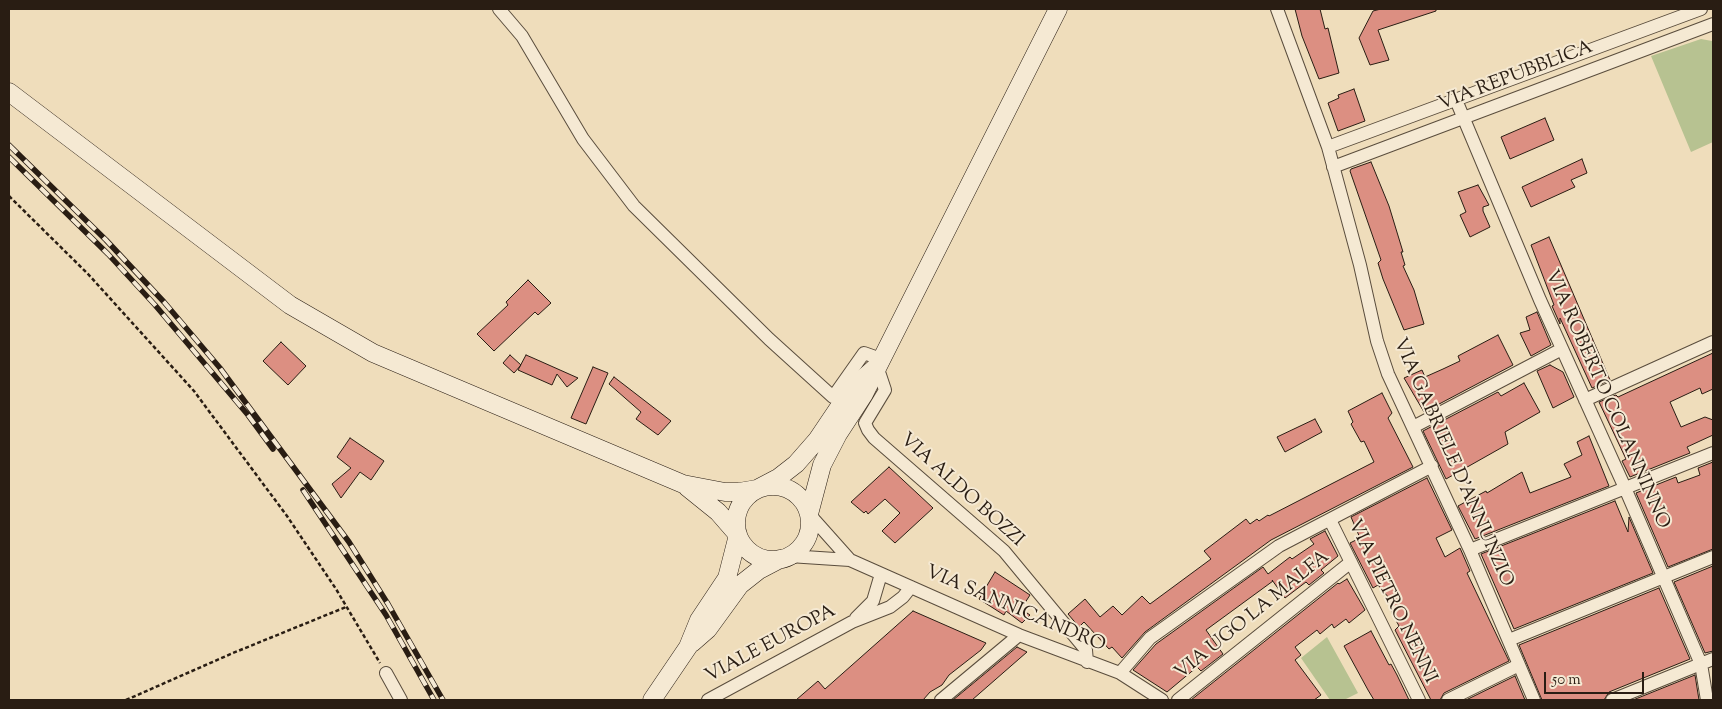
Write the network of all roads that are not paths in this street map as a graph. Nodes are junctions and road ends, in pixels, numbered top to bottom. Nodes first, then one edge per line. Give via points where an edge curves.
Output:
1 (499, 9) edge
2 (1058, 9) edge
3 (1277, 9) edge
4 (1701, 9) edge
5 (1713, 24) edge
6 (9, 92) edge
7 (1456, 100) junction
8 (1462, 118) junction
9 (1328, 147) junction
10 (1333, 167) junction
11 (1713, 342) edge
12 (1562, 349) junction
13 (879, 362) junction
14 (1585, 400) junction
15 (1413, 427) junction
16 (1713, 453) edge
17 (1432, 466) junction
18 (683, 484) junction
19 (1625, 488) junction
20 (757, 489) junction
21 (809, 514) junction
22 (1330, 520) junction
23 (738, 535) junction
24 (1470, 550) junction
25 (785, 557) junction
26 (1713, 557) edge
27 (850, 560) junction
28 (1351, 562) junction
29 (881, 574) junction
30 (1663, 578) junction
31 (911, 586) junction
32 (852, 622) junction
33 (1020, 635) junction
34 (1509, 640) junction
35 (688, 647) junction
36 (1713, 659) edge
37 (1087, 662) junction
38 (1701, 664) junction
39 (1519, 665) junction
40 (386, 673) road end
41 (1120, 673) junction
42 (401, 700) edge
43 (652, 700) edge
44 (708, 700) edge
45 (941, 700) edge
46 (1162, 700) edge
47 (1178, 700) edge
48 (1419, 700) edge
49 (1448, 700) edge
50 (1534, 700) edge
51 (1612, 700) edge
52 (1707, 700) edge

1 - 13 street via 522,36 583,139 634,206 768,339 833,397 864,353
2 - 13 main road
3 - 9 street, VIA GABRIELE D'ANNUNZIO
4 - 7 street, VIA REPUBBLICA
5 - 8 street, VIA REPUBBLICA
6 - 18 main road via 290,305 373,353
7 - 8 street, VIA ROBERTO COLANNINNO
7 - 9 street, VIA REPUBBLICA
8 - 10 street, VIA REPUBBLICA
8 - 12 street, VIA ROBERTO COLANNINNO
9 - 10 street, VIA GABRIELE D'ANNUNZIO
10 - 15 street, VIA GABRIELE D'ANNUNZIO via 1377,341 1388,374
11 - 14 street
12 - 14 street, VIA ROBERTO COLANNINNO
12 - 15 street
13 - 20 main road via 852,388 817,440 796,464
13 - 21 main road via 822,465
13 - 37 street, VIA ALDO BOZZI via 886,390 865,423 868,430 1004,551 1086,650
14 - 19 street, VIA ROBERTO COLANNINNO
15 - 17 street, VIA GABRIELE D'ANNUNZIO
16 - 19 street
17 - 22 street
17 - 24 street, VIA GABRIELE D'ANNUNZIO
18 - 20 main road via 726,492
18 - 23 main road via 718,512
19 - 24 street
19 - 30 street, VIA ROBERTO COLANNINNO
20 - 21 main road via 778,486 789,489 798,495
20 - 23 main road via 745,499 737,514
21 - 25 main road via 806,538 799,548
21 - 27 street
22 - 28 street, VIA PIETRO NENNI
22 - 41 street via 1279,546 1150,638
23 - 25 main road via 750,552 770,559
23 - 35 main road via 727,578 699,620
24 - 34 street, VIA GABRIELE D'ANNUNZIO
25 - 27 street
25 - 35 main road via 759,570 740,585 708,629
26 - 30 street
27 - 29 street, VIA SANNICANDRO
28 - 47 street, VIA UGO LA MALFA
28 - 48 street, VIA PIETRO NENNI
29 - 31 street, VIA SANNICANDRO
29 - 32 street, VIALE EUROPA via 873,601
30 - 34 street
30 - 38 street, VIA ROBERTO COLANNINNO
31 - 32 street, VIALE EUROPA via 890,607
31 - 33 street, VIA SANNICANDRO
32 - 44 street, VIALE EUROPA
33 - 37 street, VIA SANNICANDRO
33 - 45 street
34 - 39 street, VIA GABRIELE D'ANNUNZIO
35 - 43 main road
36 - 38 street
37 - 41 street, VIA SANNICANDRO
38 - 51 street
38 - 52 street, VIA ROBERTO COLANNINNO
39 - 49 street
39 - 50 street, VIA GABRIELE D'ANNUNZIO
40 - 42 street
41 - 46 street, VIA SANNICANDRO

